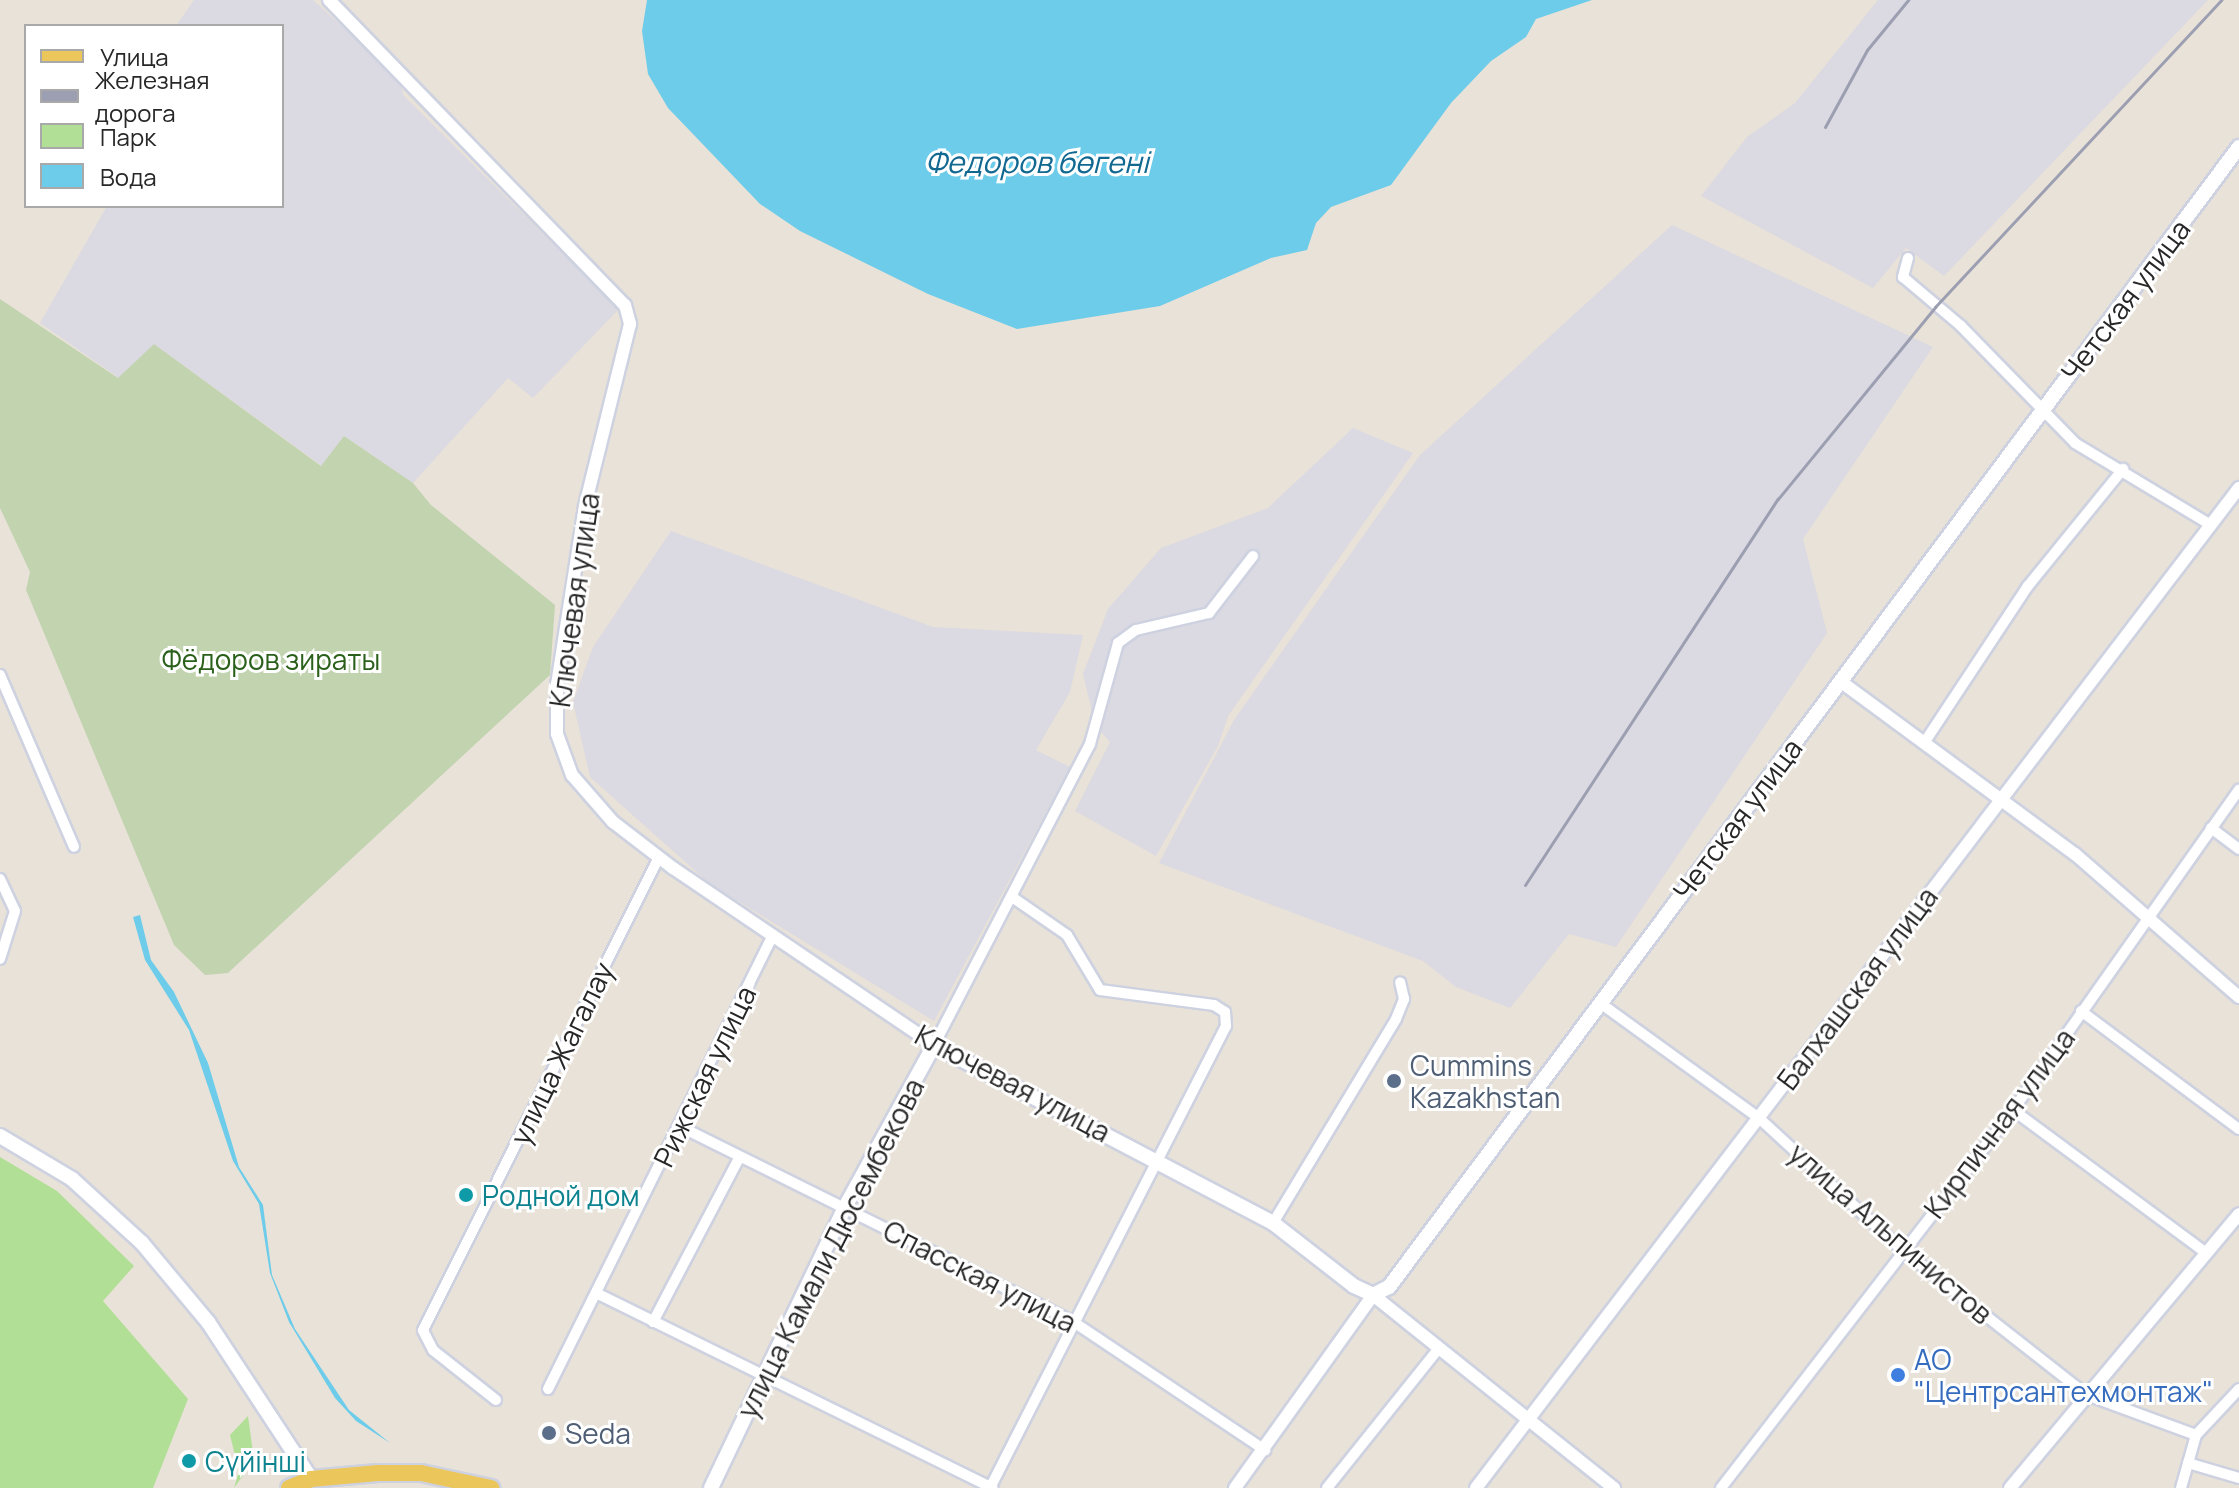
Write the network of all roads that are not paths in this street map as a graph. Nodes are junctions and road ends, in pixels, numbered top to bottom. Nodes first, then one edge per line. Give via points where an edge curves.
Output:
1 (329, 0) edge
2 (2239, 147) edge
3 (1908, 258) dead end
4 (2041, 412) junction
5 (2123, 469) junction
6 (2239, 488) edge
7 (2211, 525) junction
8 (1253, 556) dead end
9 (1, 678) edge
10 (1840, 681) junction
11 (1924, 743) junction
12 (2239, 790) edge
13 (1999, 801) junction
14 (2211, 828) junction
15 (74, 847) dead end
16 (2239, 849) edge
17 (659, 857) junction
18 (0, 879) edge
19 (1012, 897) junction
20 (2146, 915) junction
21 (773, 935) junction
22 (0, 959) edge
23 (1400, 982) dead end
24 (2239, 997) edge
25 (1600, 1003) junction
26 (2081, 1011) junction
27 (934, 1045) junction
28 (2013, 1110) junction
29 (1759, 1118) junction
30 (679, 1126) junction
31 (2239, 1129) edge
32 (0, 1136) edge
33 (739, 1158) junction
34 (1156, 1159) junction
35 (845, 1207) junction
36 (2239, 1214) edge
37 (1273, 1223) junction
38 (1902, 1250) junction
39 (2206, 1253) junction
40 (596, 1293) junction
41 (1373, 1295) junction
42 (653, 1322) junction
43 (1075, 1323) junction
44 (1436, 1352) junction
45 (763, 1376) junction
46 (548, 1389) dead end
47 (2239, 1389) edge
48 (2087, 1395) junction
49 (496, 1400) dead end
50 (1526, 1419) junction
51 (2196, 1435) junction
52 (1265, 1450) junction
53 (2188, 1463) junction
54 (2239, 1478) edge
55 (311, 1479) junction
56 (991, 1487) edge
57 (289, 1488) edge
58 (491, 1488) edge
59 (711, 1488) edge
60 (1235, 1488) edge
61 (1327, 1488) edge
62 (1476, 1488) edge
63 (1614, 1488) edge
64 (1721, 1488) edge
65 (2010, 1488) edge
66 (2181, 1488) edge

1 - 17 street, Ключевая улица via 625,305 630,324 583,518 557,684 557,734 572,775 613,822
2 - 4 main road, Четская улица
3 - 4 street via 1903,277 1961,326
4 - 5 street via 2075,443
4 - 10 main road, Четская улица
5 - 7 street
5 - 11 street via 2028,586
6 - 7 street, Балхашская улица
7 - 13 street, Балхашская улица
8 - 19 street, улица Камали Дюсембекова via 1209,613 1136,630 1118,643 1090,744
9 - 15 street
10 - 11 street
10 - 25 main road, Четская улица
11 - 13 street
12 - 14 street, Кирпичная улица
13 - 20 street
13 - 29 street, Балхашская улица
14 - 16 street
14 - 20 street, Кирпичная улица
17 - 21 street, Ключевая улица
17 - 49 street, улица Жагалау via 423,1330 433,1350
18 - 22 street via 15,911
19 - 27 street, улица Камали Дюсембекова
19 - 34 street via 1067,935 1100,990 1198,1000 1225,1012 1222,1041
20 - 24 street
20 - 26 street, Кирпичная улица
21 - 27 street, Ключевая улица
21 - 30 street, Рижская улица
23 - 37 street via 1404,999 1396,1019
25 - 29 street, улица Альпинистов
25 - 41 main road, Четская улица via 1406,1270
26 - 28 street, Кирпичная улица
26 - 31 street
27 - 34 main road, Ключевая улица
27 - 35 main road, улица Камали Дюсембекова
28 - 38 street, Кирпичная улица
28 - 39 street
29 - 38 street, улица Альпинистов
29 - 50 street, Балхашская улица
30 - 33 street, Спасская улица
30 - 40 street, Рижская улица
32 - 55 main road via 72,1179 142,1243 208,1322
33 - 35 street, Спасская улица
33 - 42 street
34 - 37 main road, Ключевая улица
34 - 43 street
35 - 43 street, Спасская улица
35 - 45 main road, улица Камали Дюсембекова
36 - 39 street
37 - 41 main road, Ключевая улица
38 - 48 street, улица Альпинистов
38 - 64 street, Кирпичная улица
39 - 48 street
40 - 42 street
40 - 46 street, Рижская улица
41 - 44 street, Ключевая улица
41 - 52 street, Четская улица
42 - 45 street
43 - 52 street, Спасская улица
43 - 56 street
44 - 50 street, Ключевая улица
44 - 61 street
45 - 56 street
45 - 59 main road, улица Камали Дюсембекова
47 - 51 street
48 - 51 street, улица Альпинистов
48 - 65 street
50 - 62 street, Балхашская улица
50 - 63 street, Ключевая улица
51 - 53 street
52 - 60 street, Четская улица
53 - 54 street
53 - 66 street
55 - 57 main road
55 - 58 main road via 421,1473

